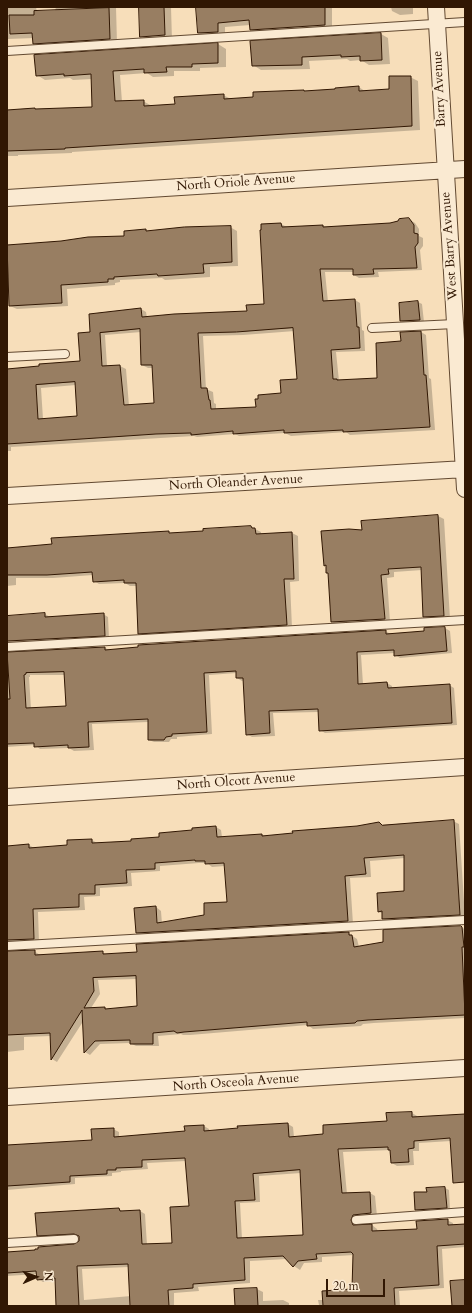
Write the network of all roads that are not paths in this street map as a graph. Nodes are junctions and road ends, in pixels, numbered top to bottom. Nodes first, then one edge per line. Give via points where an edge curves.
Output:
1 (436, 7) edge
2 (465, 22) edge
3 (437, 24) junction
4 (7, 51) edge
5 (465, 169) edge
6 (445, 170) junction
7 (7, 198) edge
8 (455, 324) junction
9 (372, 328) dead end
10 (65, 354) dead end
11 (7, 357) edge
12 (464, 469) edge
13 (465, 489) edge
14 (7, 496) edge
15 (465, 620) edge
16 (7, 647) edge
17 (465, 767) edge
18 (7, 797) edge
19 (465, 920) edge
20 (7, 946) edge
21 (465, 1068) edge
22 (7, 1097) edge
23 (465, 1212) edge
24 (356, 1220) dead end
25 (74, 1239) dead end
26 (7, 1243) edge

1 - 3 street, Barry Avenue
2 - 3 lane
3 - 4 lane
3 - 6 street, Barry Avenue
5 - 6 street, North Oriole Avenue
6 - 7 street, North Oriole Avenue
6 - 8 street, West Barry Avenue
8 - 9 lane
8 - 12 street, West Barry Avenue
10 - 11 lane
12 - 13 street, West Barry Avenue
12 - 14 street, North Oleander Avenue
15 - 16 lane
17 - 18 street, North Olcott Avenue
19 - 20 lane
21 - 22 street, North Osceola Avenue
23 - 24 lane
25 - 26 lane

